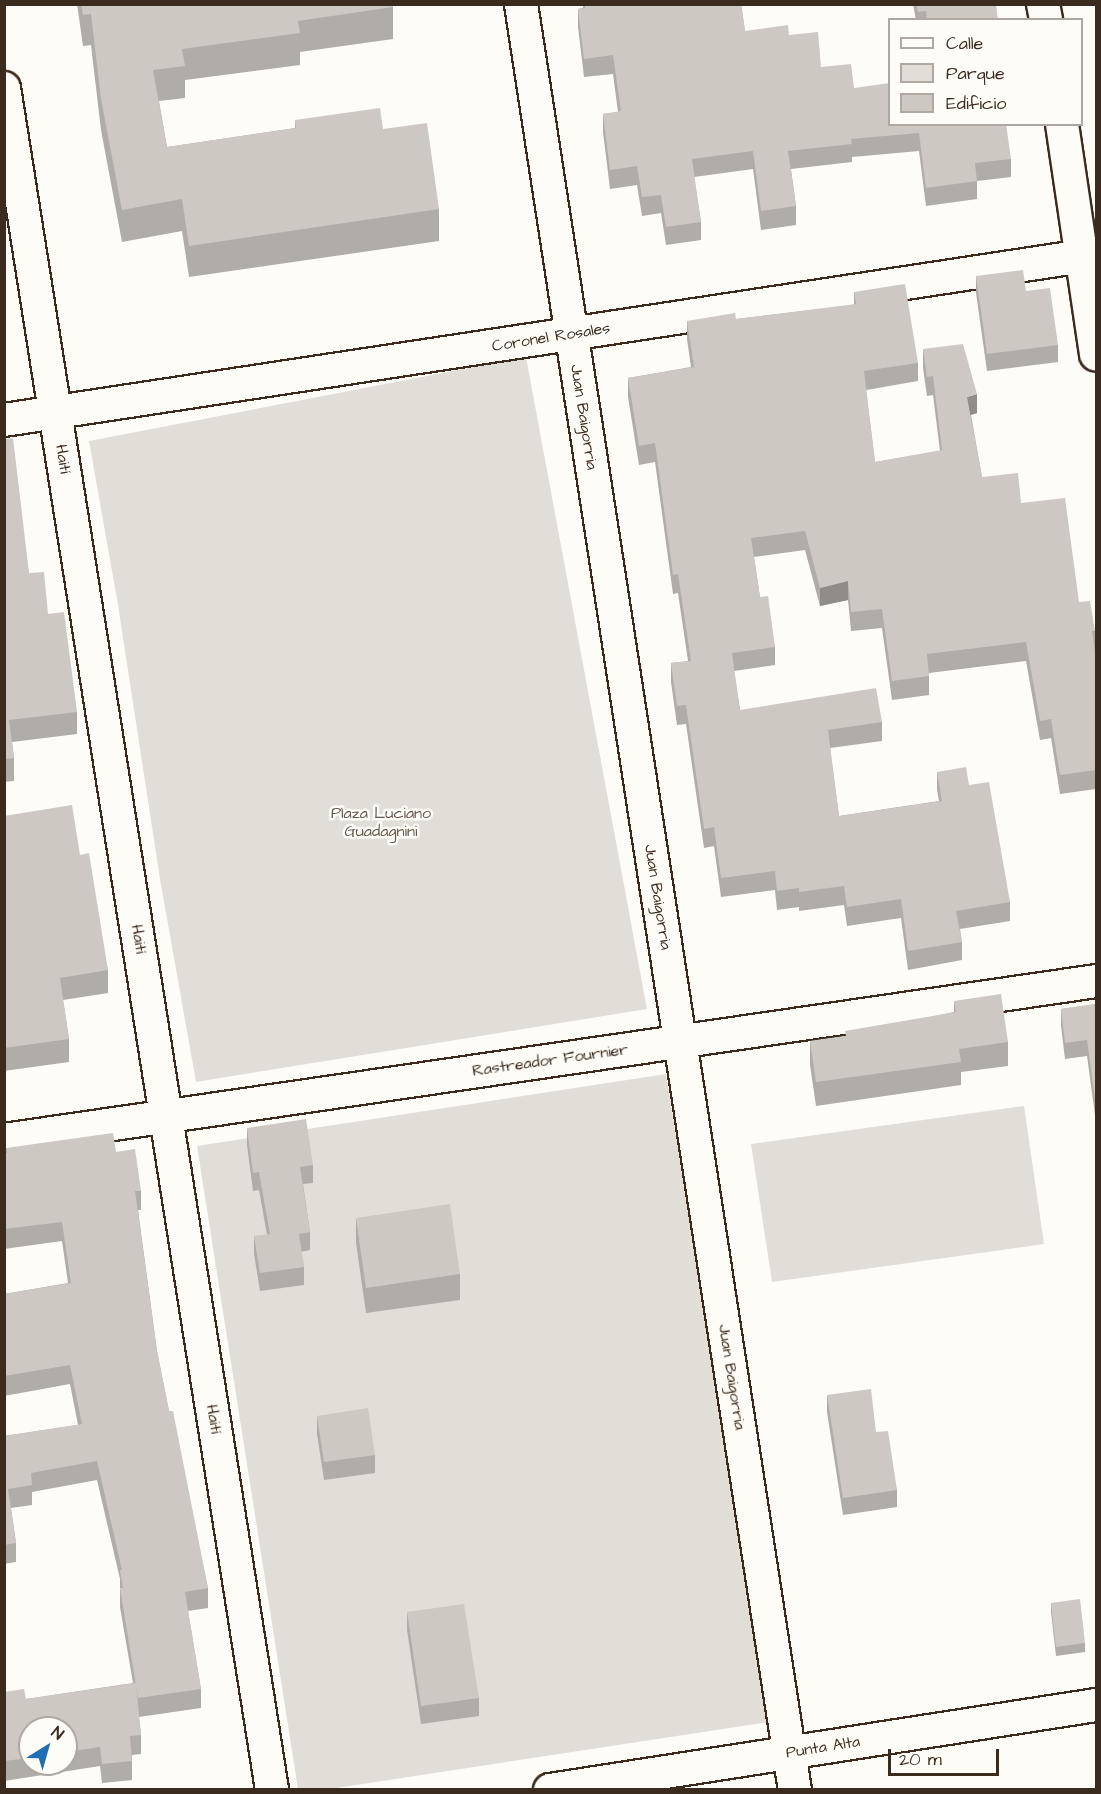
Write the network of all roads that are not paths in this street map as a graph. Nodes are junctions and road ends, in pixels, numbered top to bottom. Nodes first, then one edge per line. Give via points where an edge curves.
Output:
1 (521, 4) edge
2 (4, 88) edge
3 (1062, 126) edge
4 (1089, 255) edge
5 (572, 334) junction
6 (1096, 354) edge
7 (56, 412) junction
8 (4, 420) edge
9 (1096, 981) edge
10 (680, 1041) junction
11 (166, 1115) junction
12 (4, 1140) edge
13 (1096, 1705) edge
14 (790, 1752) junction
15 (272, 1790) edge
16 (550, 1790) edge
17 (795, 1790) edge

1 - 5 street, Juan Baigorria
2 - 7 street, Haití
3 - 4 street
4 - 5 street, Coronel Rosales
4 - 6 street
5 - 7 street, Coronel Rosales
5 - 10 street, Juan Baigorria
7 - 8 street, Coronel Rosales
7 - 11 street, Haití
9 - 10 street, Rastreador Fournier
10 - 11 street, Rastreador Fournier
10 - 14 street, Juan Baigorria
11 - 12 street, Rastreador Fournier
11 - 15 street, Haití
13 - 14 street, Punta Alta
14 - 16 street, Punta Alta
14 - 17 street, Juan Baigorria

